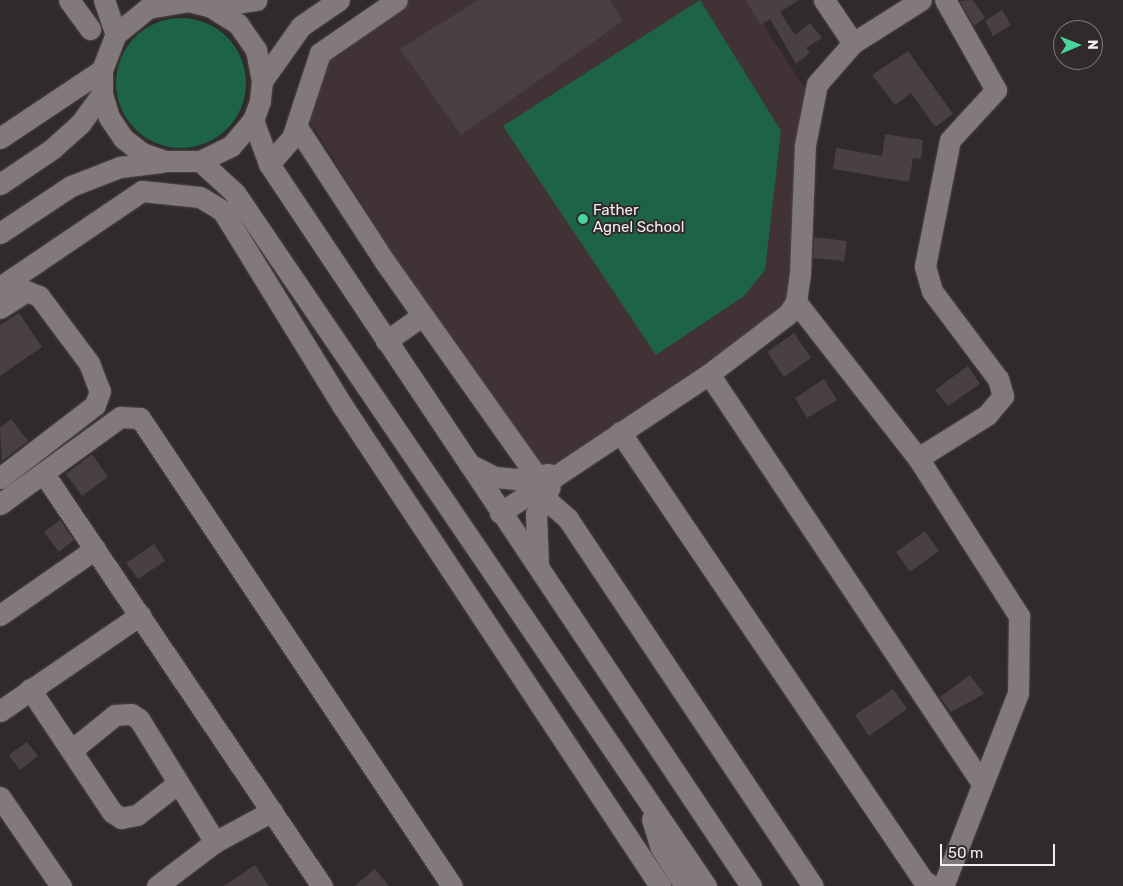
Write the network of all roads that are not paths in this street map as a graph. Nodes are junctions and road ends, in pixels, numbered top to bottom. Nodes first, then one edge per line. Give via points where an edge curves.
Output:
1 (69, 0) edge
2 (104, 0) edge
3 (256, 0) edge
4 (339, 0) edge
5 (397, 0) edge
6 (824, 0) edge
7 (921, 0) edge
8 (945, 0) edge
9 (187, 1) edge
10 (211, 7) junction
11 (90, 30) dead end
12 (116, 34) junction
13 (853, 43) junction
14 (102, 70) junction
15 (262, 81) junction
16 (102, 94) junction
17 (253, 120) junction
18 (297, 127) junction
19 (0, 138) edge
20 (165, 161) junction
21 (200, 161) junction
22 (270, 164) junction
23 (0, 184) edge
24 (0, 233) edge
25 (0, 287) edge
26 (796, 302) junction
27 (0, 308) edge
28 (422, 316) junction
29 (386, 340) junction
30 (343, 351) junction
31 (709, 374) junction
32 (342, 405) junction
33 (620, 432) junction
34 (460, 454) junction
35 (918, 458) junction
36 (565, 469) junction
37 (44, 474) junction
38 (0, 478) edge
39 (540, 487) junction
40 (0, 504) edge
41 (500, 513) junction
42 (95, 549) junction
43 (541, 574) junction
44 (0, 614) edge
45 (140, 615) junction
46 (30, 689) junction
47 (0, 711) edge
48 (73, 749) junction
49 (178, 783) junction
50 (982, 784) junction
51 (0, 797) edge
52 (645, 797) junction
53 (272, 811) junction
54 (215, 842) junction
55 (60, 886) edge
56 (157, 886) edge
57 (322, 886) edge
58 (452, 886) edge
59 (660, 886) edge
60 (685, 886) edge
61 (706, 886) edge
62 (751, 886) edge
63 (813, 886) edge
64 (932, 886) edge
65 (943, 886) edge

1 - 11 street
2 - 12 street
3 - 10 street
4 - 15 street via 301,26
5 - 18 street via 320,53
6 - 13 street
7 - 13 street
8 - 35 street via 996,90 950,140 925,266 932,291 998,379 1002,396 987,415
9 - 10 street
9 - 12 street via 148,8
10 - 15 street via 238,24 256,50
12 - 14 street
13 - 26 street via 817,84 805,146
14 - 16 street
14 - 19 street
15 - 17 street
16 - 20 street via 109,118 123,138 142,153
16 - 23 street via 80,124 52,149
17 - 21 street via 231,146
17 - 22 street
18 - 22 street via 282,152
18 - 28 street
20 - 21 street
20 - 24 street via 120,167 71,186
21 - 30 street via 235,193
22 - 29 street
25 - 32 street via 142,191 200,197 222,210
26 - 31 street via 772,327
26 - 35 street
27 - 38 street via 26,291 39,296 88,363 100,391 95,405
28 - 29 street
28 - 39 street
29 - 34 street
30 - 32 street
30 - 52 street
31 - 33 street
31 - 50 street
32 - 59 street
33 - 36 street
33 - 64 street via 924,880
34 - 39 street via 472,468
34 - 41 street
35 - 50 street via 1019,616 1018,693
36 - 39 street
36 - 41 street
37 - 40 street
37 - 42 street
37 - 58 street via 120,417 140,418
39 - 43 street via 533,533
39 - 63 street via 568,519
41 - 43 street
42 - 44 street
42 - 45 street
43 - 62 street
45 - 46 street
45 - 53 street
46 - 47 street
46 - 48 street
48 - 49 street via 112,812 121,818 137,814
48 - 49 street via 115,715 131,714
49 - 54 street
50 - 65 street
51 - 55 street
52 - 60 street via 662,848
52 - 61 street
53 - 54 street
53 - 57 street
54 - 56 street

